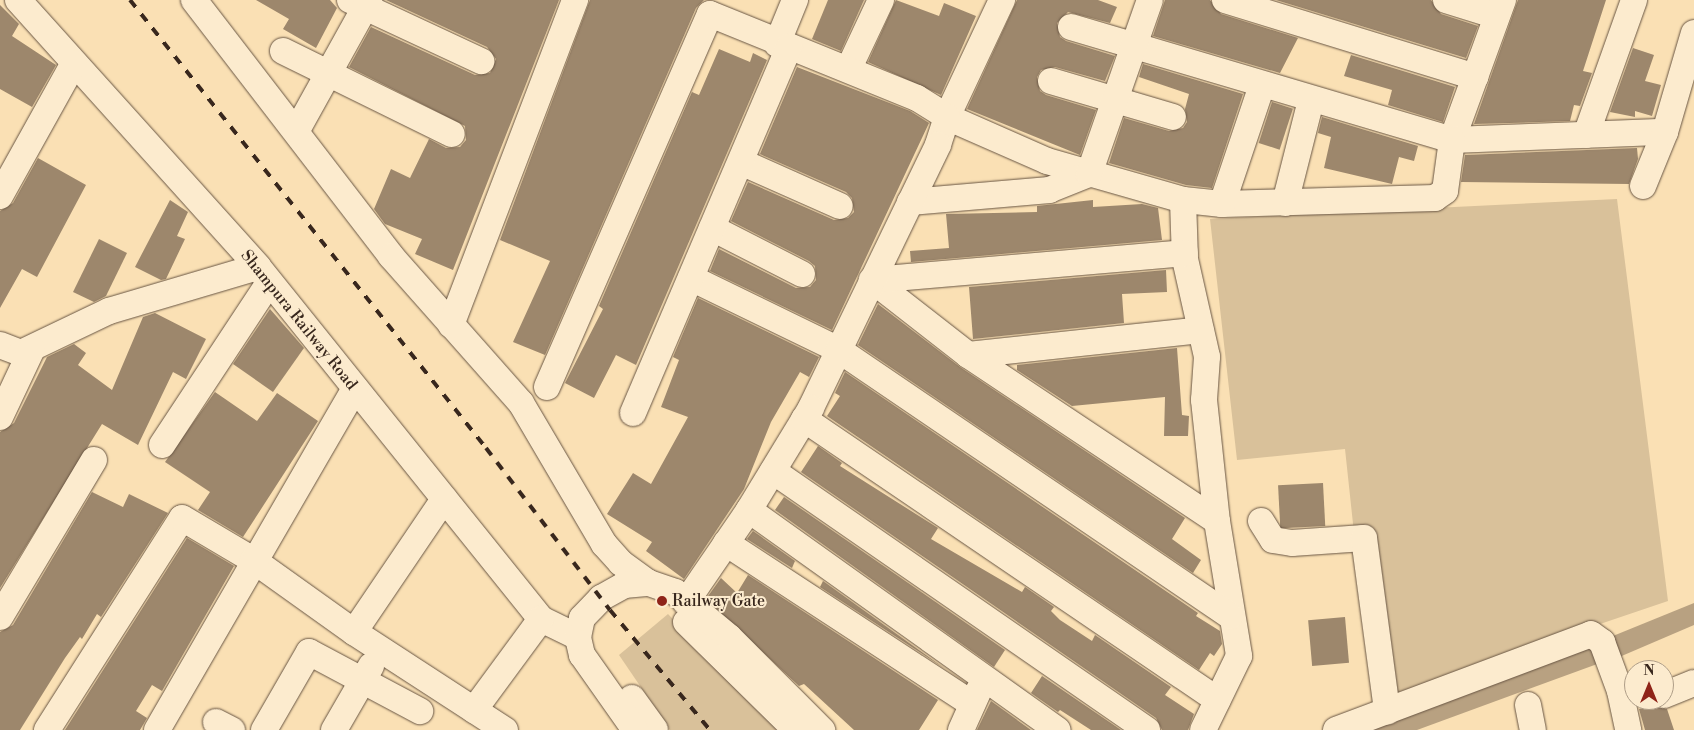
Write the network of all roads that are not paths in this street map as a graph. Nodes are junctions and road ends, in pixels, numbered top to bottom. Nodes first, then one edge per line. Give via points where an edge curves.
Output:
1 (18, 0) edge
2 (194, 0) edge
3 (575, 0) edge
4 (795, 0) edge
5 (881, 0) edge
6 (1002, 0) edge
7 (1150, 0) edge
8 (1226, 0) edge
9 (1446, 0) edge
10 (1634, 0) edge
11 (361, 3) edge
12 (714, 7) edge
13 (1500, 8) edge
14 (1070, 27) dead end
15 (1694, 33) edge
16 (783, 46) junction
17 (1133, 46) junction
18 (283, 51) dead end
19 (481, 61) dead end
20 (74, 63) junction
21 (848, 68) junction
22 (329, 73) junction
23 (1475, 77) junction
24 (1051, 81) dead end
25 (1262, 85) junction
26 (1114, 100) junction
27 (1311, 100) junction
28 (947, 117) junction
29 (1172, 118) dead end
30 (297, 130) junction
31 (1665, 132) junction
32 (452, 134) dead end
33 (1586, 135) junction
34 (1452, 140) junction
35 (741, 162) junction
36 (1089, 174) junction
37 (1643, 186) dead end
38 (0, 196) edge
39 (1183, 200) junction
40 (910, 202) junction
41 (1285, 203) junction
42 (1222, 204) junction
43 (840, 206) dead end
44 (712, 228) junction
45 (1185, 254) junction
46 (802, 274) dead end
47 (264, 275) junction
48 (691, 278) junction
49 (872, 280) junction
50 (451, 325) junction
51 (1201, 330) junction
52 (0, 345) edge
53 (32, 349) junction
54 (839, 350) junction
55 (968, 355) junction
56 (547, 387) dead end
57 (355, 388) junction
58 (633, 413) dead end
59 (0, 417) edge
60 (804, 419) junction
61 (162, 445) dead end
62 (94, 460) dead end
63 (773, 471) junction
64 (444, 499) junction
65 (750, 510) junction
66 (1217, 521) junction
67 (1262, 521) dead end
68 (726, 543) junction
69 (253, 560) junction
70 (649, 583) junction
71 (686, 602) junction
72 (1230, 616) junction
73 (0, 617) edge
74 (541, 619) junction
75 (354, 632) junction
76 (578, 637) junction
77 (380, 649) junction
78 (984, 678) junction
79 (363, 680) junction
80 (1694, 683) edge
81 (436, 685) junction
82 (1674, 691) edge
83 (1217, 700) junction
84 (972, 704) junction
85 (474, 710) junction
86 (1638, 710) edge
87 (1387, 711) junction
88 (1626, 720) edge
89 (414, 721) edge
90 (47, 730) edge
91 (157, 730) edge
92 (264, 730) edge
93 (334, 730) edge
94 (505, 730) edge
95 (635, 730) edge
96 (655, 730) edge
97 (796, 730) edge
98 (822, 730) edge
99 (961, 730) edge
100 (1057, 730) edge
101 (1147, 730) edge
102 (1203, 730) edge
103 (1336, 730) edge

1 - 20 street, Shampura Railway Road
2 - 30 street
3 - 50 street
4 - 16 street
5 - 21 street
6 - 28 street
7 - 17 street
8 - 23 street
9 - 13 street
10 - 33 street
11 - 19 street
11 - 22 street
12 - 16 street
12 - 56 street
13 - 23 street
14 - 17 street
15 - 31 street
16 - 21 street
16 - 35 street
17 - 25 street
17 - 26 street
18 - 22 street
20 - 38 street
20 - 47 street, Shampura Railway Road
21 - 28 street via 917,98
22 - 30 street
22 - 32 street
23 - 34 street
24 - 26 street
25 - 27 street
25 - 42 street
26 - 29 street
26 - 36 street
27 - 34 street
27 - 41 street
28 - 36 street via 1047,162
28 - 40 street
30 - 50 street via 392,256
31 - 33 street
31 - 37 street
33 - 34 street
34 - 41 street via 1443,196
35 - 43 street
35 - 44 street
36 - 39 street
36 - 40 street via 1049,190
39 - 42 street
39 - 45 street
40 - 49 street
41 - 42 street
44 - 46 street
44 - 48 street
45 - 49 street
45 - 51 street
47 - 53 street via 109,311
47 - 57 street, Shampura Railway Road
47 - 61 street
48 - 54 street
48 - 58 street
49 - 54 street
49 - 55 street
50 - 70 street via 521,403 604,544 621,563
51 - 55 street via 999,349
51 - 66 street via 1207,357 1204,400
52 - 53 street via 12,352
53 - 59 street
54 - 60 street
54 - 72 street
55 - 66 street
57 - 64 street, Shampura Railway Road
57 - 69 street
60 - 63 street
60 - 83 street
62 - 73 street
63 - 65 street
63 - 101 street
64 - 74 street, Shampura Railway Road
64 - 75 street
65 - 68 street
65 - 78 street
66 - 72 street
67 - 87 street via 1273,540 1292,543 1362,537 1366,540
68 - 71 street
68 - 84 street
69 - 75 street
69 - 90 street via 182,518
69 - 91 street
70 - 71 street via 675,592
70 - 76 street via 624,585 601,598 582,618
71 - 98 street via 728,637
72 - 83 street via 1239,656
74 - 76 street, Shampura Railway Road
74 - 85 street
75 - 77 street
76 - 95 street via 582,655
77 - 79 street
77 - 81 street
78 - 84 street
78 - 100 street
79 - 89 street
79 - 92 street via 302,647
79 - 93 street
80 - 82 street
81 - 85 street
81 - 89 street
83 - 102 street
84 - 99 street
85 - 94 street
86 - 88 street
87 - 88 street via 1591,634 1602,642
87 - 103 street
96 - 97 street via 593,642 596,628 610,610 642,598 662,601 678,614

